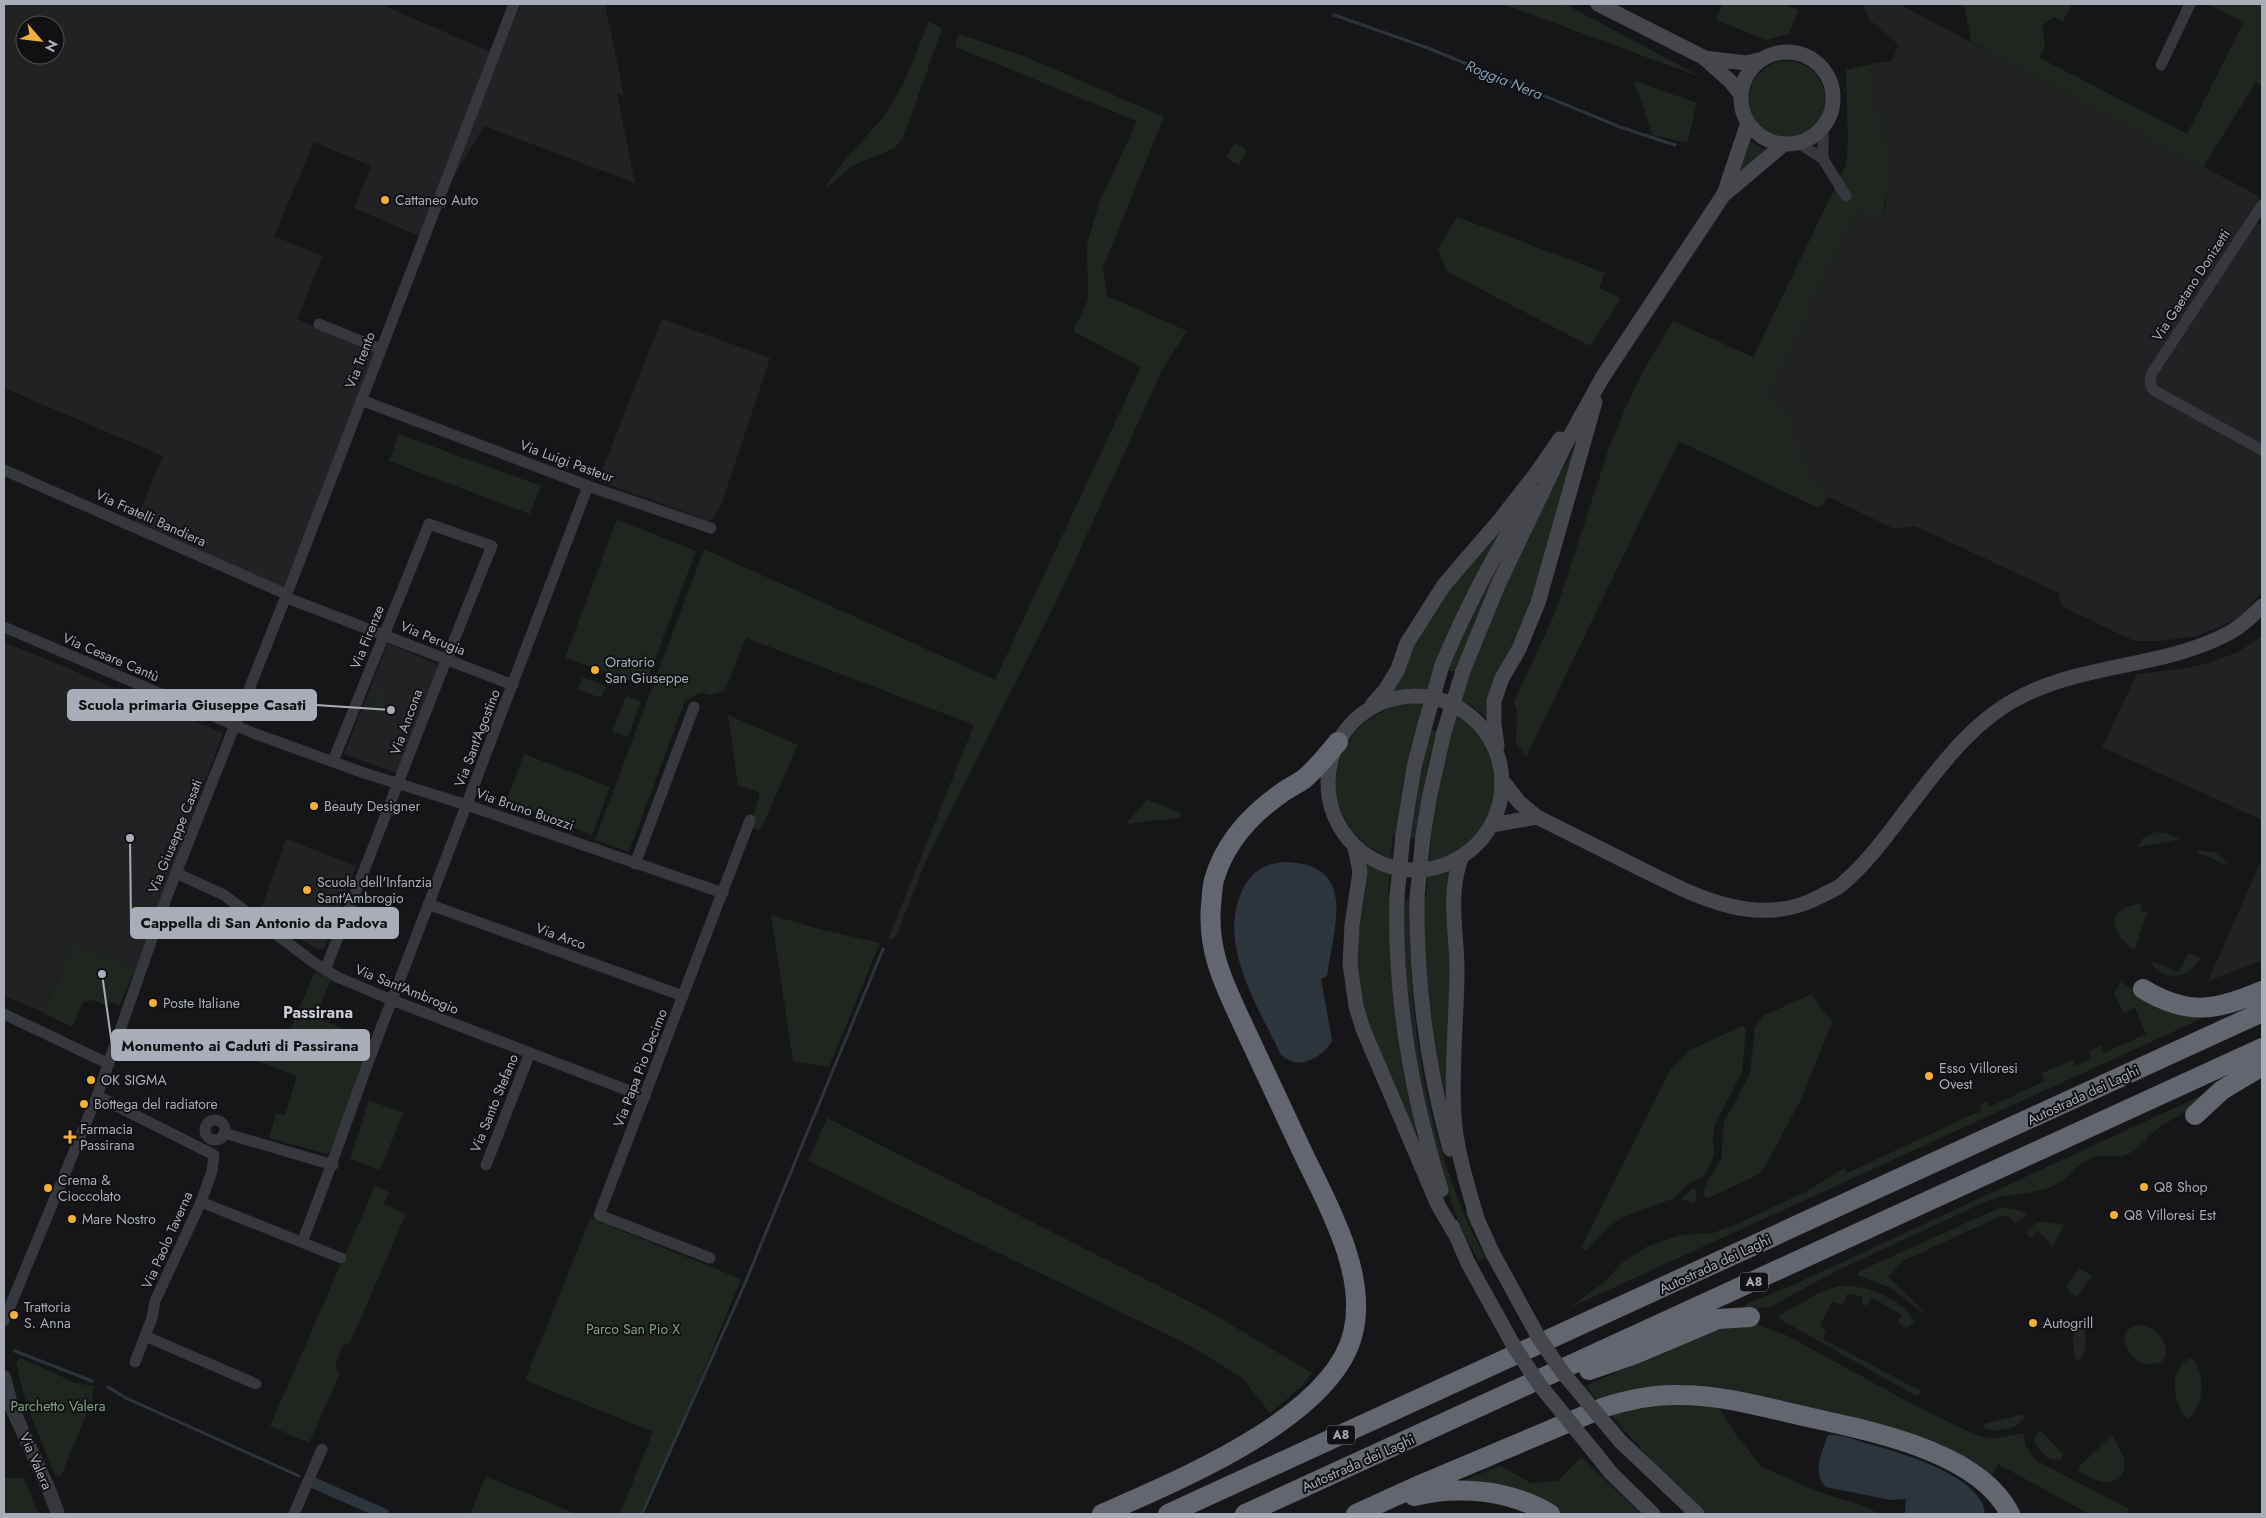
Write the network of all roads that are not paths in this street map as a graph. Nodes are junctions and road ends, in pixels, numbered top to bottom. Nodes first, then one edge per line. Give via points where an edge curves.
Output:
1 (514, 4) edge
2 (1598, 4) edge
3 (2190, 4) edge
4 (1703, 57) junction
5 (1763, 59) junction
6 (2161, 65) dead end
7 (1741, 95) junction
8 (1748, 123) junction
9 (1823, 127) junction
10 (1792, 144) junction
11 (1823, 159) junction
12 (1724, 194) junction
13 (1846, 196) dead end
14 (2262, 205) edge
15 (319, 324) dead end
16 (380, 349) junction
17 (1602, 378) junction
18 (361, 400) junction
19 (1564, 447) junction
20 (2262, 450) edge
21 (4, 470) edge
22 (588, 486) junction
23 (429, 524) joint
24 (711, 528) dead end
25 (286, 596) junction
26 (2262, 606) edge
27 (4, 628) edge
28 (384, 634) junction
29 (446, 659) junction
30 (514, 685) junction
31 (694, 706) dead end
32 (1369, 709) junction
33 (234, 726) junction
34 (1338, 742) junction
35 (1499, 758) junction
36 (333, 762) junction
37 (1502, 780) junction
38 (400, 783) junction
39 (467, 805) junction
40 (1536, 817) junction
41 (750, 820) dead end
42 (1492, 825) junction
43 (1355, 847) junction
44 (1461, 858) junction
45 (635, 864) junction
46 (176, 873) junction
47 (723, 893) junction
48 (428, 904) junction
49 (325, 970) junction
50 (2143, 989) dead end
51 (2262, 992) edge
52 (683, 996) junction
53 (392, 1000) junction
54 (2262, 1012) edge
55 (4, 1014) edge
56 (2262, 1048) edge
57 (530, 1053) junction
58 (109, 1064) junction
59 (2262, 1066) edge
60 (97, 1096) junction
61 (645, 1097) junction
62 (2195, 1115) dead end
63 (214, 1136) junction
64 (192, 1144) junction
65 (214, 1155) junction
66 (486, 1164) dead end
67 (333, 1165) junction
68 (201, 1202) junction
69 (1478, 1222) junction
70 (1455, 1234) junction
71 (302, 1242) junction
72 (341, 1258) dead end
73 (710, 1258) dead end
74 (1750, 1316) dead end
75 (4, 1321) edge
76 (145, 1336) junction
77 (135, 1362) dead end
78 (4, 1377) edge
79 (256, 1384) dead end
80 (1508, 1395) junction
81 (8, 1404) edge
82 (322, 1449) dead end
83 (58, 1514) edge
84 (294, 1514) edge
85 (1102, 1514) edge
86 (1168, 1514) edge
87 (1245, 1514) edge
88 (1356, 1514) edge
89 (1360, 1514) edge
90 (1550, 1514) edge
91 (1653, 1514) edge
92 (1697, 1514) edge
93 (2010, 1514) edge

1 - 16 street, Via Trento
2 - 4 main road
3 - 6 street
4 - 5 main road via 1739,63
4 - 7 main road
5 - 7 main road via 1752,68
5 - 9 main road via 1776,53 1790,52 1804,55 1821,68 1832,86 1833,100
7 - 8 main road
8 - 10 main road via 1770,141
8 - 12 main road
9 - 10 main road via 1812,137
9 - 11 street
10 - 11 street
10 - 12 main road
11 - 13 street
12 - 17 main road
14 - 20 street, Via Gaetano Donizetti via 2152,373 2150,384 2155,391
15 - 16 street
16 - 18 street, Via Trento
17 - 19 main road
17 - 32 main road via 1535,475 1444,585 1408,643 1386,689
17 - 35 main road via 1538,603 1494,701
18 - 22 street, Via Luigi Pasteur
18 - 25 street, Via Trento
19 - 69 main road, bridge via 1498,585 1463,671 1444,732 1423,836 1417,898 1418,965 1428,1052 1456,1169
19 - 70 main road, bridge via 1508,530 1442,665 1414,767 1403,835 1397,896 1397,965 1402,1025 1421,1120
21 - 25 street, Via Fratelli Bandiera
22 - 24 street, Via Luigi Pasteur
22 - 30 street, Via Sant'Agostino
23 - 28 street, Via Firenze
23 - 29 street, Via Ancona via 492,546
25 - 28 street, Via Perugia
25 - 33 street, Via Trento
26 - 40 main road via 2229,633 2202,644 2091,671 2025,694 1996,710 1938,767 1871,857 1840,886 1808,903 1758,910 1718,904 1695,896
27 - 33 street, Via Cesare Cantù
28 - 29 street, Via Perugia
28 - 36 street, Via Firenze
29 - 30 street, Via Perugia
29 - 38 street, Via Ancona
30 - 39 street, Via Sant'Agostino
31 - 45 street
32 - 34 main road via 1351,724
32 - 35 main road via 1390,700 1412,696 1435,698 1456,706 1475,719
33 - 36 street, Via Bruno Buozzi
33 - 46 street, Via Giuseppe Casati
34 - 43 main road via 1330,764 1328,786 1332,809 1341,830
34 - 85 highway via 1301,781 1255,813 1229,844 1213,881 1210,922 1218,971 1339,1230 1354,1277 1354,1332 1345,1355 1330,1377 1267,1430 1184,1477
35 - 37 main road
36 - 38 street, Via Bruno Buozzi
37 - 40 main road
37 - 42 main road via 1500,803
38 - 39 street, Via Bruno Buozzi
38 - 49 street, Via Ancona
39 - 45 street, Via Bruno Buozzi
39 - 48 street, Via Sant'Agostino
40 - 42 main road
41 - 47 street, Via Papa Pio Decimo
42 - 44 main road via 1479,843
43 - 44 main road via 1374,860 1418,871 1440,867
43 - 70 main road via 1360,872 1350,964 1356,1006 1438,1205
44 - 69 main road via 1452,896 1457,970 1452,1052 1454,1115 1458,1151
45 - 47 street, Via Bruno Buozzi
46 - 49 street, Via Sant'Ambrogio via 224,895
46 - 58 street, Via Giuseppe Casati
47 - 52 street, Via Papa Pio Decimo
48 - 52 street, Via Arco
48 - 53 street, Via Sant'Agostino
49 - 53 street, Via Sant'Ambrogio
50 - 51 highway via 2169,1003 2192,1008 2221,1006
52 - 61 street, Via Papa Pio Decimo
53 - 57 street, Via Sant'Ambrogio
53 - 67 street, Via Sant'Agostino
54 - 86 highway, Autostrada dei Laghi / A8
55 - 58 street
56 - 80 highway, Autostrada dei Laghi / A8
57 - 61 street, Via Sant'Ambrogio
57 - 66 street, Via Santo Stefano
58 - 60 street, Via Giuseppe Casati
59 - 62 highway via 2222,1090
60 - 64 street
60 - 75 street, Via Giuseppe Casati
61 - 73 street, Via Papa Pio Decimo via 599,1215
63 - 64 street
63 - 65 street
63 - 67 street
64 - 65 street
65 - 68 street, Via Paolo Taverna
67 - 71 street, Via Sant'Agostino
68 - 71 street
68 - 76 street, Via Paolo Taverna via 155,1301
69 - 92 main road, bridge via 1539,1338 1563,1373 1620,1441
70 - 91 main road, bridge via 1515,1348 1539,1384 1595,1454
71 - 72 street
74 - 80 highway via 1718,1319 1635,1354
76 - 77 street, Via Paolo Taverna
76 - 79 street
78 - 81 street, Via Valera
80 - 87 highway, Autostrada dei Laghi / A8
81 - 83 street, Via Valera
82 - 84 street
88 - 93 highway via 1605,1407 1638,1398 1678,1395 1735,1401 1905,1441 1950,1460 1969,1472 1996,1494
89 - 90 highway via 1435,1491 1501,1494

